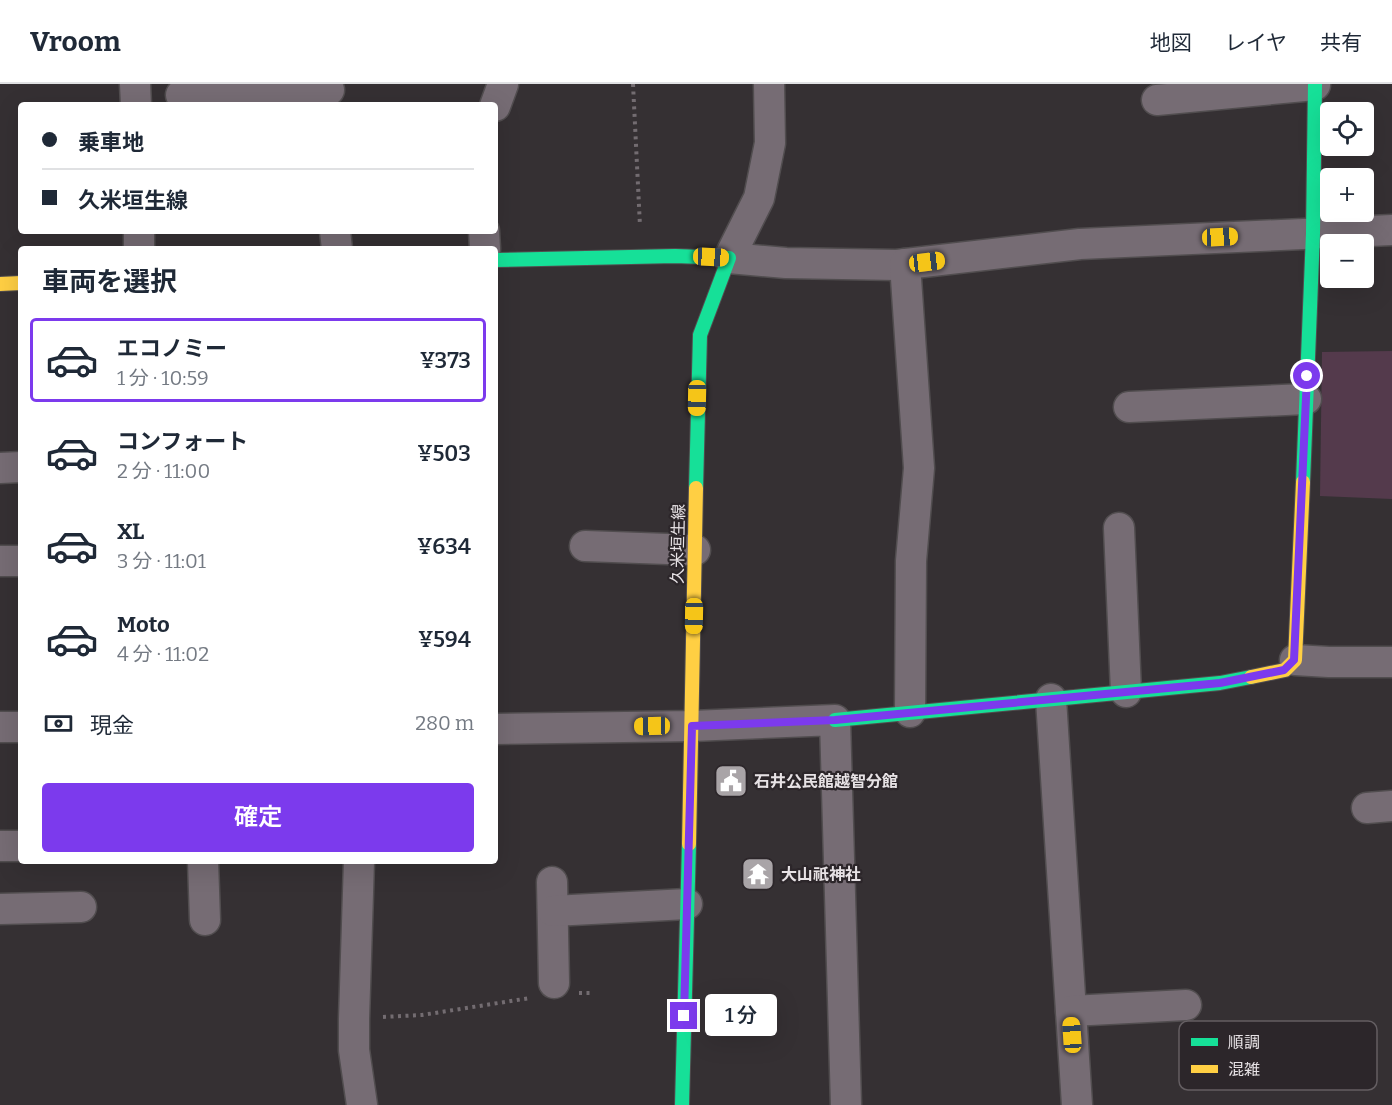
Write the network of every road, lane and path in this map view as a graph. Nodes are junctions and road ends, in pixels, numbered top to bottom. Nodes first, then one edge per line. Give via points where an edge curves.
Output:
1 (135, 84) edge
2 (503, 84) edge
3 (633, 84) edge
4 (769, 84) edge
5 (1315, 85) edge
6 (329, 93) edge
7 (181, 95) dead end
8 (1156, 100) dead end
9 (136, 102) edge
10 (496, 102) edge
11 (1392, 230) edge
12 (1313, 232) junction
13 (642, 256) junction
14 (729, 258) junction
15 (498, 260) edge
16 (905, 264) junction
17 (18, 283) edge
18 (0, 284) edge
19 (1306, 399) junction
20 (1130, 407) dead end
21 (18, 467) edge
22 (0, 468) edge
23 (1119, 528) dead end
24 (585, 546) dead end
25 (695, 550) junction
26 (0, 561) edge
27 (18, 561) edge
28 (1294, 660) junction
29 (1392, 662) edge
30 (1126, 692) junction
31 (1050, 699) junction
32 (910, 712) junction
33 (835, 720) junction
34 (692, 726) junction
35 (0, 727) edge
36 (18, 727) edge
37 (498, 729) edge
38 (0, 846) edge
39 (18, 846) edge
40 (202, 864) edge
41 (359, 864) edge
42 (687, 904) junction
43 (81, 907) dead end
44 (0, 909) edge
45 (205, 920) dead end
46 (554, 991) junction
47 (594, 993) dead end
48 (1186, 1005) dead end
49 (1071, 1011) junction
50 (354, 1019) junction
51 (362, 1105) edge
52 (682, 1105) edge
53 (846, 1105) edge
54 (1077, 1105) edge

1 - 9 street
2 - 10 street
3 - 13 path
4 - 14 street via 770,143 759,198
5 - 8 street
5 - 12 main road
6 - 7 street
11 - 12 street
12 - 16 street via 1080,244
12 - 19 main road
13 - 14 main road
13 - 15 main road
14 - 16 street via 786,263
14 - 25 main road, 久米垣生線 via 700,335
16 - 32 street via 919,468 911,561
17 - 18 main road
19 - 20 street
19 - 28 main road
21 - 22 street
23 - 30 street
24 - 25 street
25 - 34 main road, 久米垣生線
26 - 27 street
28 - 29 street
28 - 30 main road via 1284,670 1220,683
30 - 31 main road
31 - 32 main road
31 - 49 street
32 - 33 main road
33 - 34 street
33 - 53 street
34 - 37 street
34 - 42 main road, 久米垣生線
35 - 36 street
38 - 39 street
40 - 45 street
41 - 50 street
42 - 46 street via 552,896
42 - 52 main road, 久米垣生線
43 - 44 street
46 - 47 path
46 - 50 path via 422,1015
48 - 49 street
49 - 54 street
50 - 51 street

